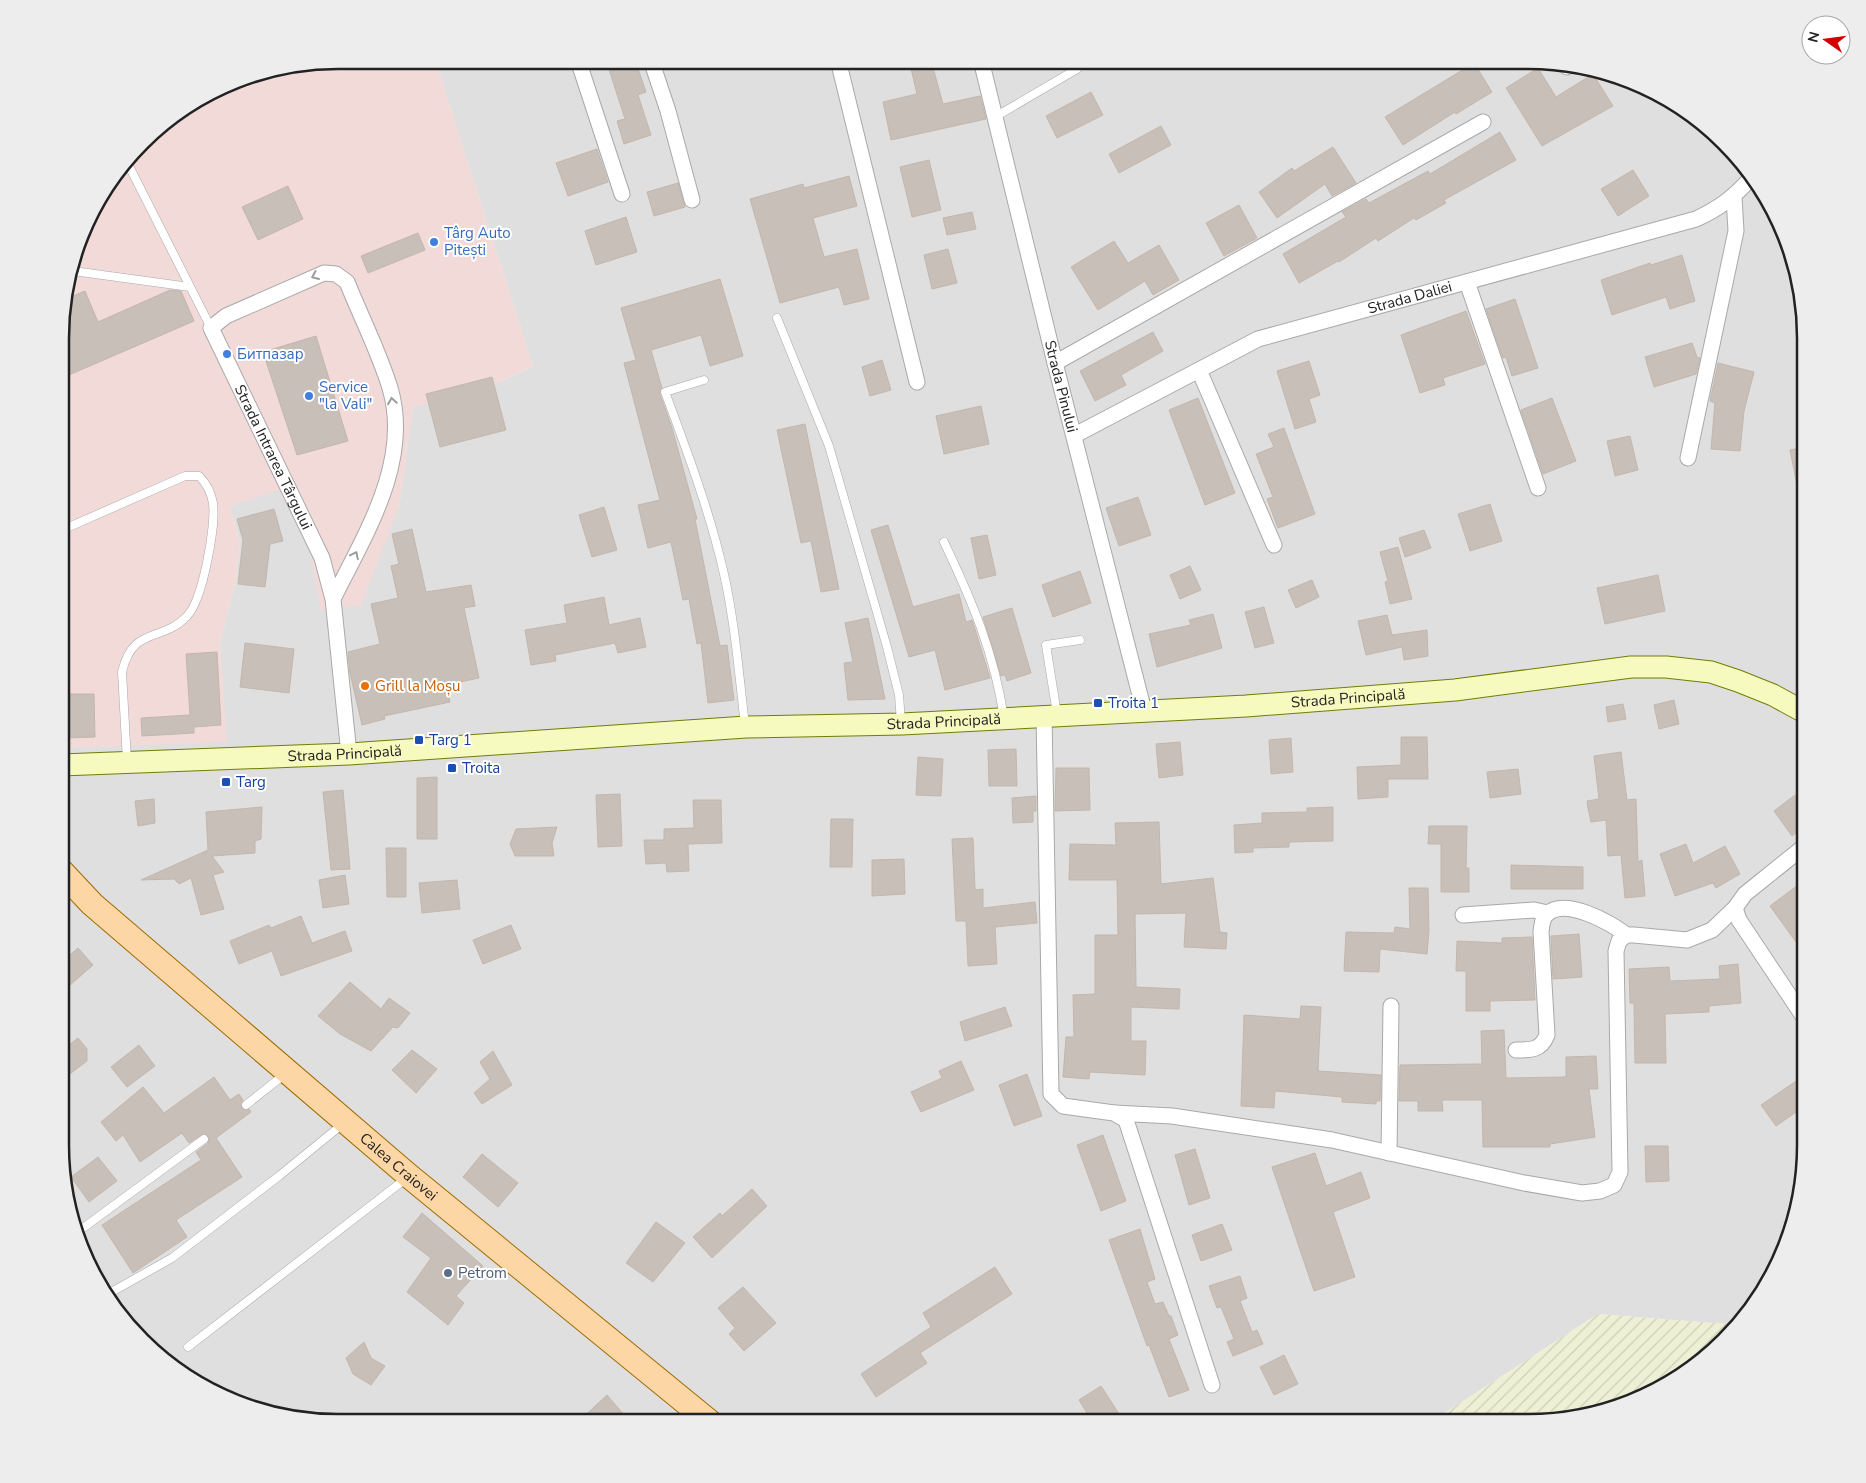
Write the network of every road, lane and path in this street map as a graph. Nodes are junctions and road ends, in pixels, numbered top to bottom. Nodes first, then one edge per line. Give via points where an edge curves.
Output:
1 (581, 69) edge
2 (654, 69) edge
3 (840, 69) edge
4 (983, 69) edge
5 (1077, 69) dead end
6 (995, 117) junction
7 (1483, 122) dead end
8 (130, 167) edge
9 (1748, 182) edge
10 (622, 194) dead end
11 (1734, 197) junction
12 (692, 200) dead end
13 (77, 272) edge
14 (1467, 282) junction
15 (190, 287) junction
16 (777, 318) dead end
17 (211, 328) junction
18 (1055, 363) junction
19 (1199, 370) junction
20 (704, 380) dead end
21 (917, 382) dead end
22 (1075, 435) junction
23 (1688, 458) dead end
24 (1538, 488) dead end
25 (69, 527) edge
26 (944, 542) dead end
27 (1274, 545) dead end
28 (333, 599) junction
29 (1080, 640) dead end
30 (1797, 709) edge
31 (1144, 711) junction
32 (1050, 715) junction
33 (1004, 718) junction
34 (902, 724) junction
35 (746, 727) junction
36 (349, 754) junction
37 (128, 762) junction
38 (69, 767) edge
39 (1797, 853) edge
40 (69, 880) edge
41 (69, 890) edge
42 (92, 904) junction
43 (1736, 908) junction
44 (1548, 913) junction
45 (1463, 915) dead end
46 (1626, 935) junction
47 (1391, 1006) dead end
48 (1797, 1006) edge
49 (1516, 1050) dead end
50 (288, 1071) junction
51 (246, 1105) dead end
52 (1114, 1113) junction
53 (345, 1122) junction
54 (204, 1139) dead end
55 (1388, 1153) junction
56 (409, 1176) junction
57 (82, 1228) edge
58 (112, 1292) edge
59 (188, 1347) dead end
60 (1212, 1386) dead end
61 (700, 1414) edge

1 - 10 street
2 - 12 street
3 - 21 street
4 - 6 street, Strada Pinului
5 - 6 lane
6 - 18 street, Strada Pinului
7 - 18 street
8 - 15 lane
9 - 11 street, Strada Daliei
11 - 14 street, Strada Daliei via 1696,219
11 - 23 street via 1736,231
13 - 15 lane
14 - 19 street, Strada Daliei via 1258,339
14 - 24 street
15 - 17 lane
16 - 34 lane via 829,446 900,695
17 - 28 street, Strada Intrarea Târgului via 322,558
28 -> 17 street via 380,504 391,467 395,419 390,388 347,282 336,274 324,273 226,316
18 - 22 street, Strada Pinului
19 - 22 street, Strada Daliei
19 - 27 street
20 - 35 lane via 665,392 694,470 724,573
22 - 31 street, Strada Pinului
25 - 37 lane via 185,476 199,476 208,484 213,504 209,555 195,604 188,616 176,625 135,644 125,659 122,672
26 - 33 lane via 974,604 999,683
28 - 36 street, Strada Intrarea Târgului
29 - 32 lane via 1046,645
30 - 31 main road, Strada Principală via 1738,680 1711,672 1666,667 1594,671 1455,690
31 - 32 main road, Strada Principală
32 - 33 main road, Strada Principală
32 - 52 street via 1051,1094 1062,1106
33 - 34 main road, Strada Principală
34 - 35 main road, Strada Principală
35 - 36 main road, Strada Principală
36 - 37 main road, Strada Principală
37 - 38 main road, Strada Principală
39 - 43 street via 1745,894
40 - 42 main road, Calea Craiovei
41 - 42 main road, Calea Craiovei
42 - 50 main road, Calea Craiovei
43 - 46 street via 1712,930 1687,940
43 - 48 street via 1739,920
44 - 45 street via 1534,910
44 - 46 street via 1557,910 1593,915
44 - 49 street via 1541,932 1547,1035 1543,1045 1534,1050
46 - 55 street via 1619,940 1616,951 1621,1137 1620,1172 1614,1185 1582,1193
47 - 55 street
50 - 51 lane
50 - 53 main road, Calea Craiovei
52 - 55 street via 1172,1116 1332,1140
52 - 60 street via 1126,1120
53 - 56 main road, Calea Craiovei
53 - 58 lane via 172,1258
54 - 57 lane
56 - 59 lane
56 - 61 main road, Calea Craiovei

